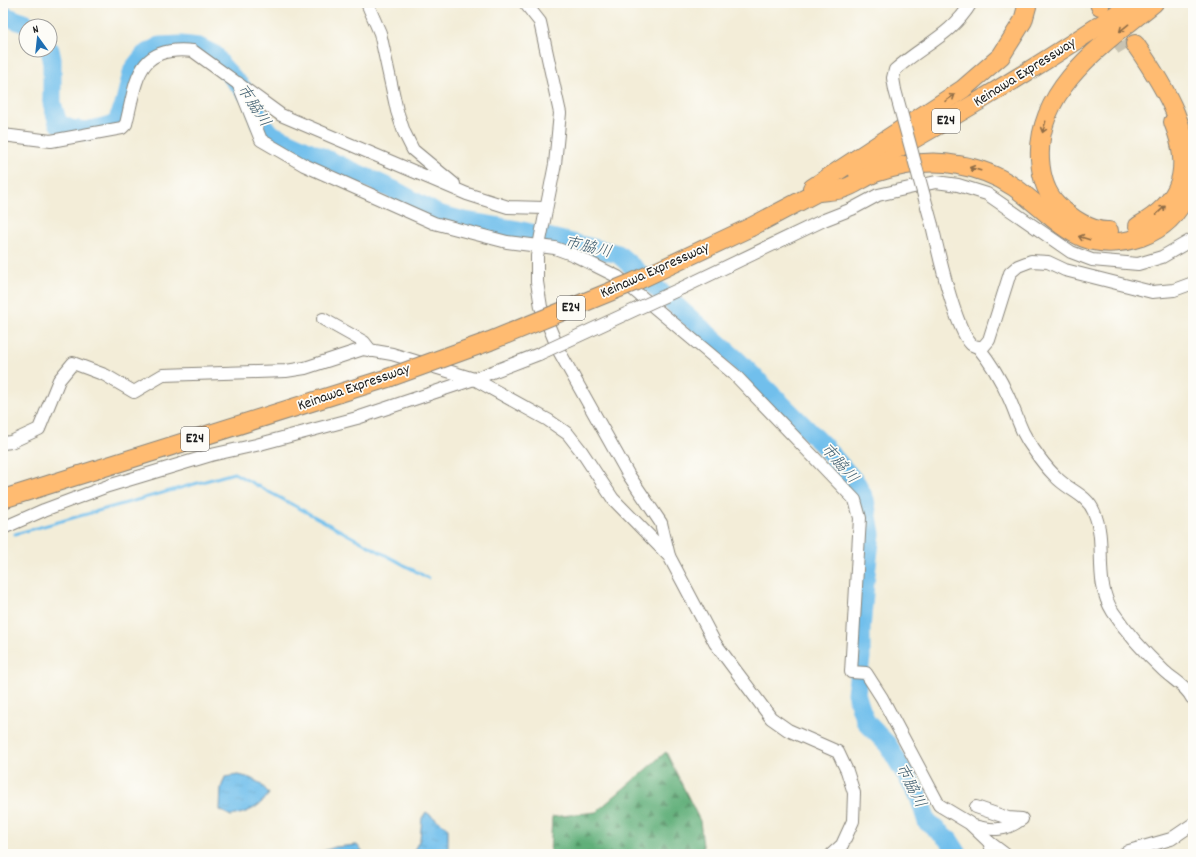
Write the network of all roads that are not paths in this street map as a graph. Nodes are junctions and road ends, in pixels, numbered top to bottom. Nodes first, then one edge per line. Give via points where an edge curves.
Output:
1 (367, 3) edge
2 (524, 3) edge
3 (971, 3) edge
4 (1028, 3) edge
5 (1133, 3) edge
6 (1154, 3) edge
7 (238, 83) junction
8 (3, 136) edge
9 (818, 192) junction
10 (467, 194) junction
11 (545, 208) junction
12 (778, 213) junction
13 (1193, 239) edge
14 (539, 246) junction
15 (1071, 252) junction
16 (1064, 270) junction
17 (1193, 283) edge
18 (323, 319) dead end
19 (978, 347) junction
20 (372, 350) junction
21 (474, 378) junction
22 (3, 442) edge
23 (3, 499) edge
24 (3, 528) edge
25 (669, 556) junction
26 (1193, 697) edge
27 (976, 807) dead end
28 (1193, 824) edge
29 (973, 826) junction
30 (989, 842) junction
31 (832, 854) edge
32 (996, 854) edge
33 (1005, 854) edge
34 (1124, 854) edge

1 - 10 street via 380,33 397,111 413,150
2 - 11 street via 540,22 560,113 555,164
3 - 19 street, bridge via 952,27 895,70 893,78 954,309 968,340
12 -> 4 highway via 963,89 1001,56 1023,21
5 - 9 highway, Keinawa Expressway / E24 via 1083,38 1004,87
6 -> 9 highway via 1083,62 1068,79 1047,118 1040,144 1044,183 1052,198 1069,216 1087,226 1107,232 1134,229 1153,218 1167,205 1178,190 1182,167 1179,137 1169,112 1131,47 1177,106 1185,119 1193,144 1193,171 1180,208 1172,219 1148,234 1118,242 1095,241 1075,235 1014,186 986,172 930,161 903,165 874,174 842,189
7 - 8 street via 193,51 176,49 161,52 148,59 138,79 126,124 122,128 51,141
7 - 10 street via 281,115
7 - 14 street via 261,140 304,165 434,223 507,242
9 - 12 highway, Keinawa Expressway / E24
10 - 11 street via 508,207
11 - 14 street
12 - 23 highway, Keinawa Expressway / E24, bridge via 634,282 388,378
13 - 15 street via 1162,257 1138,264 1092,260
14 - 25 street via 537,282 541,307 550,332 628,474 661,523
14 - 29 street via 574,255 618,277 734,374 856,500 860,518 851,672 866,673 939,805
15 - 16 street
15 - 21 street, bridge via 987,194 958,185 936,182 878,195 539,354
16 - 17 street via 1152,292 1174,290
16 - 19 street via 1048,262 1031,261 1018,266 1010,273 989,340 983,347
18 - 20 street via 364,342
19 - 26 street via 995,368 1021,432 1054,476 1080,494 1095,513 1102,549 1101,575 1113,612 1153,660
20 - 21 street
20 - 22 street via 352,352 298,369 163,375 134,392 105,375 73,363 59,380 39,429 11,442
21 - 24 street via 345,421 211,455 108,486
21 - 25 street via 568,434 613,499
25 - 31 street via 715,643 771,718 788,730 838,752 854,793 853,822 842,845
27 - 29 street via 1008,818 1022,818 1012,826 992,830
28 - 34 street via 1170,838
29 - 30 street
30 - 32 street
30 - 33 street

